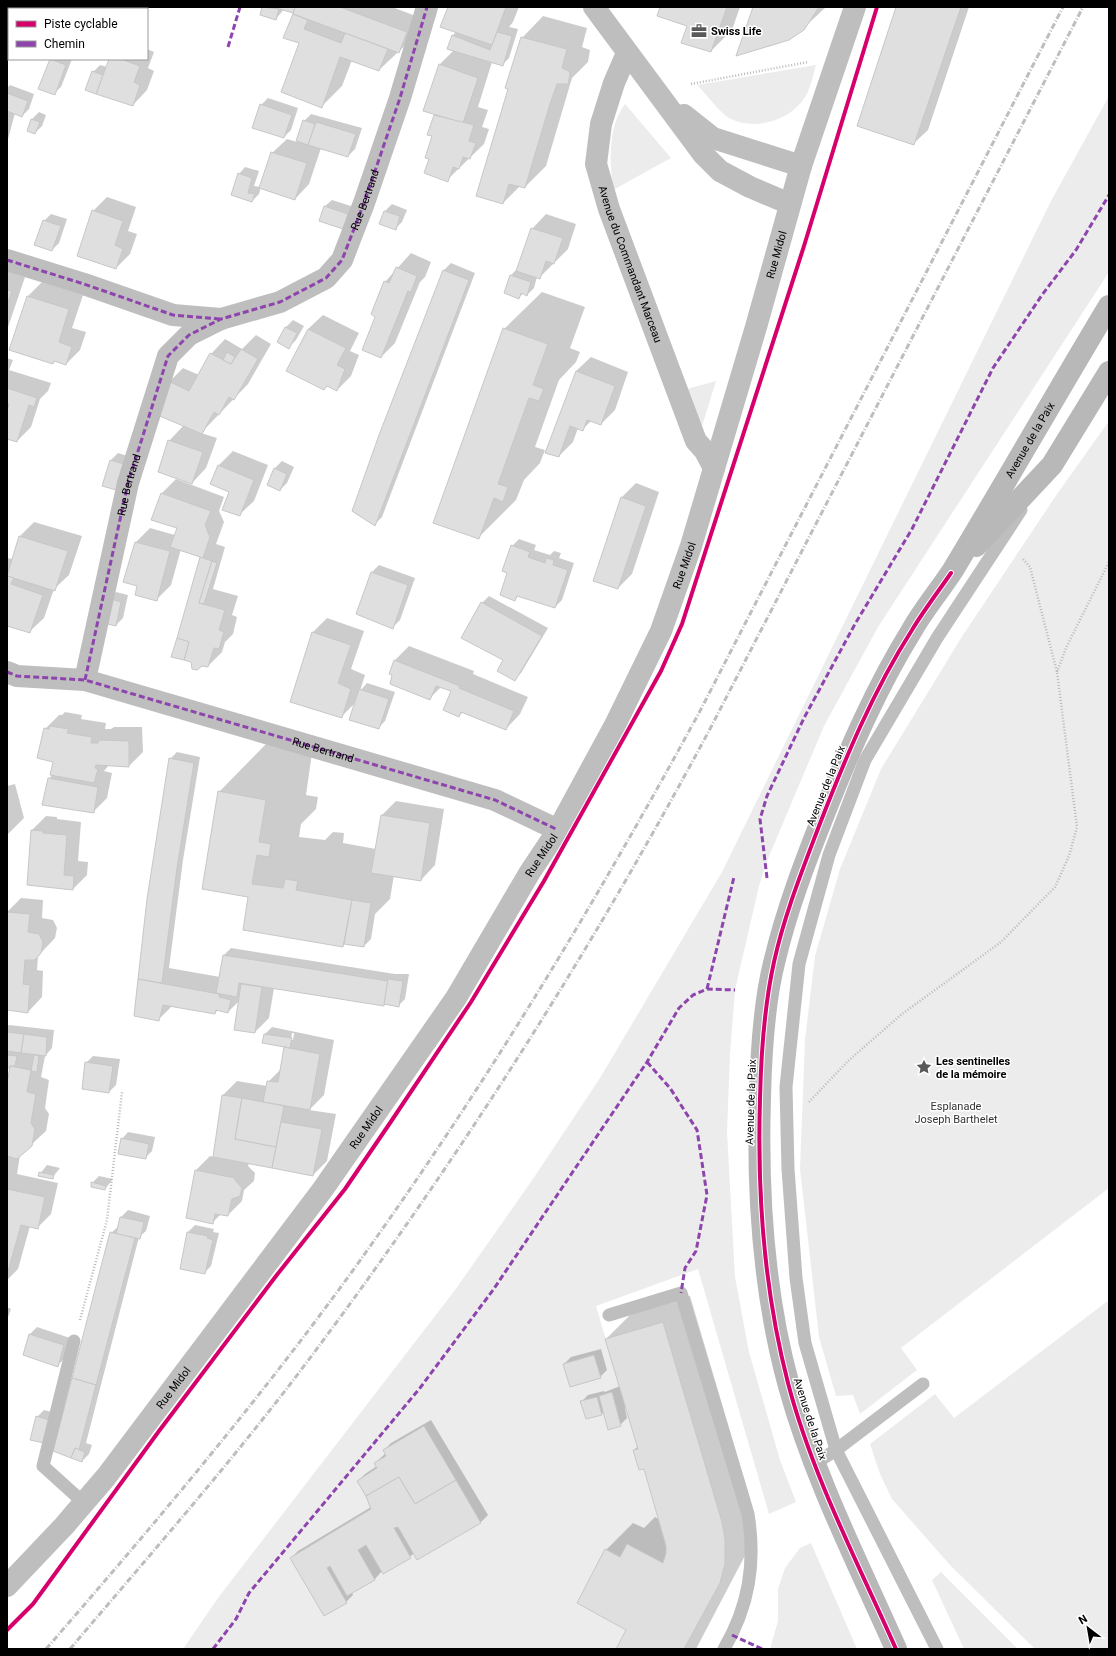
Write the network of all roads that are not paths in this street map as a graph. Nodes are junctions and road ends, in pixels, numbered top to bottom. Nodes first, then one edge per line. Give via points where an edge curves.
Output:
1 (427, 7) edge
2 (594, 7) edge
3 (855, 7) edge
4 (627, 53) junction
5 (660, 97) junction
6 (801, 166) junction
7 (790, 204) junction
8 (7, 260) edge
9 (1109, 306) edge
10 (221, 319) junction
11 (1109, 372) edge
12 (714, 468) junction
13 (1045, 474) junction
14 (951, 573) junction
15 (7, 672) edge
16 (85, 680) junction
17 (558, 830) junction
18 (609, 1316) dead end
19 (74, 1342) road end
20 (923, 1384) dead end
21 (836, 1450) junction
22 (814, 1464) junction
23 (84, 1503) junction
24 (7, 1586) edge
25 (724, 1649) edge
26 (896, 1649) edge
27 (937, 1649) edge

1 - 10 street, Rue Bertrand via 400,98 342,260 326,278 280,302
2 - 4 street
3 - 6 street, Rue Midol
4 - 5 street
4 - 12 street, Avenue du Commandant Marceau via 600,124 596,164 609,209 696,441
5 - 6 street via 713,138
5 - 7 street via 703,154 720,171
6 - 7 street, Rue Midol
7 - 12 street, Rue Midol
8 - 10 street, Rue Bertrand via 173,315
9 - 14 main road, Avenue de la Paix
10 - 16 street, Rue Bertrand via 189,335 168,356 128,483
11 - 13 main road, Avenue de la Paix
12 - 17 street, Rue Midol via 691,546 661,631 615,725
13 - 14 main road, Avenue de la Paix
13 - 21 lane via 937,638 865,760 829,855 799,964 786,1087 788,1169 796,1278 805,1343
14 - 22 main road, Avenue de la Paix via 911,630 858,732 810,850 787,913 773,963 761,1050 758,1157 764,1249 776,1332 789,1386
15 - 16 street, Rue Bertrand via 17,676
16 - 17 street, Rue Bertrand via 495,800
17 - 23 street, Rue Midol via 530,872 456,998 323,1189
18 - 25 lane via 681,1293 751,1530 752,1564 748,1591 732,1635
19 - 23 lane via 43,1466
20 - 21 lane
21 - 22 lane
21 - 27 lane
22 - 26 main road, Avenue de la Paix
23 - 24 street, Rue Midol

